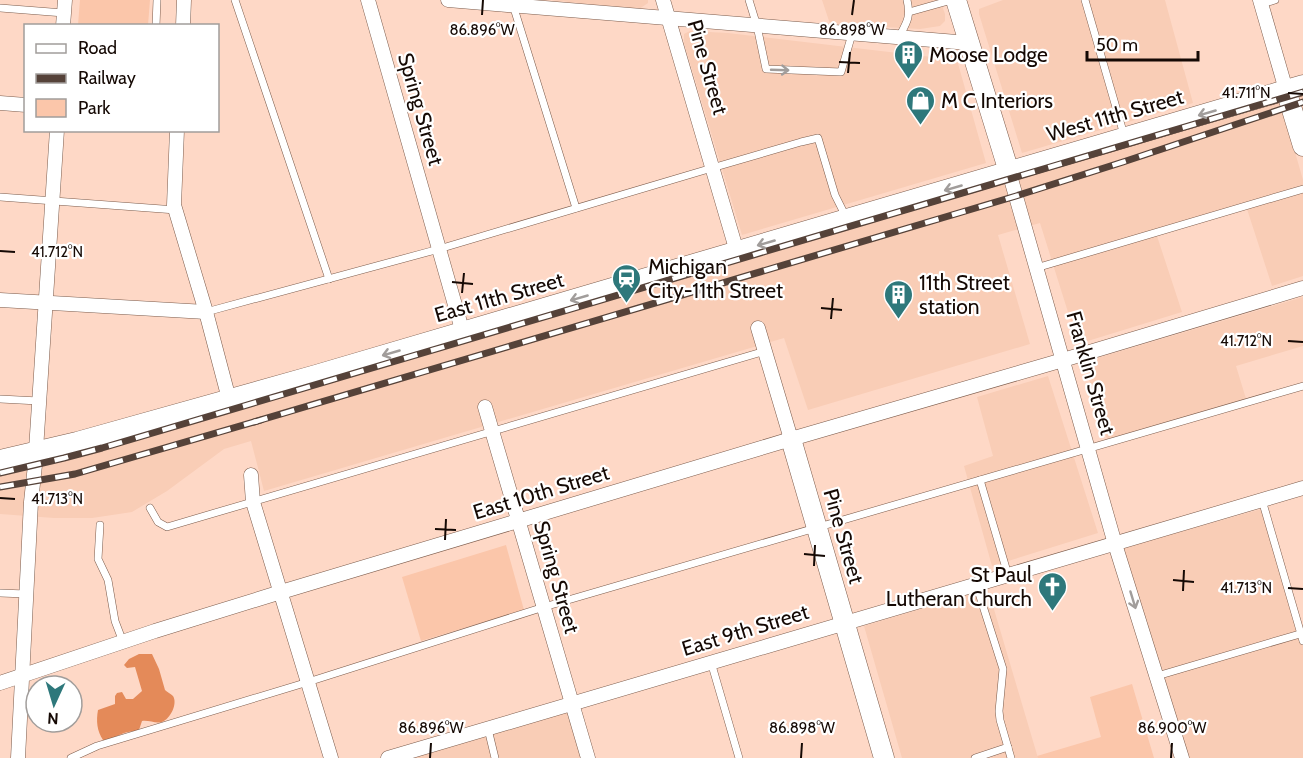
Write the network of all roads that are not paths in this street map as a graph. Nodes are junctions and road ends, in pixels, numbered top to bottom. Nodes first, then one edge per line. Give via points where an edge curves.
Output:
1 (157, 0) edge
2 (184, 0) edge
3 (235, 0) edge
4 (368, 0) edge
5 (448, 0) edge
6 (663, 0) edge
7 (749, 0) edge
8 (907, 0) edge
9 (954, 0) edge
10 (1084, 0) edge
11 (1275, 0) edge
12 (1261, 2) edge
13 (513, 5) junction
14 (0, 8) edge
15 (909, 12) junction
16 (64, 13) edge
17 (668, 18) junction
18 (156, 24) edge
19 (183, 24) edge
20 (757, 26) junction
21 (852, 34) junction
22 (899, 37) junction
23 (969, 43) junction
24 (1295, 87) edge
25 (0, 104) edge
26 (24, 105) edge
27 (57, 132) edge
28 (177, 132) edge
29 (1124, 137) junction
30 (1303, 146) edge
31 (712, 168) junction
32 (1009, 172) junction
33 (1303, 189) edge
34 (0, 197) edge
35 (52, 200) junction
36 (576, 208) junction
37 (176, 210) junction
38 (847, 219) junction
39 (439, 249) junction
40 (737, 252) junction
41 (1036, 268) junction
42 (329, 279) junction
43 (1303, 288) edge
44 (0, 300) edge
45 (46, 303) junction
46 (206, 312) junction
47 (759, 328) dead end
48 (463, 333) junction
49 (765, 351) junction
50 (1063, 360) junction
51 (1303, 386) edge
52 (0, 399) edge
53 (229, 399) junction
54 (39, 401) junction
55 (485, 407) dead end
56 (492, 431) junction
57 (791, 439) junction
58 (1088, 449) junction
59 (36, 451) junction
60 (0, 460) edge
61 (250, 475) dead end
62 (980, 480) junction
63 (1303, 488) edge
64 (1263, 500) junction
65 (253, 502) junction
66 (150, 508) dead end
67 (518, 521) junction
68 (100, 525) dead end
69 (817, 528) junction
70 (1115, 544) junction
71 (1008, 575) junction
72 (976, 584) junction
73 (281, 592) junction
74 (0, 593) edge
75 (26, 594) junction
76 (544, 607) junction
77 (844, 622) junction
78 (1302, 636) edge
79 (123, 642) junction
80 (711, 662) junction
81 (21, 676) junction
82 (1157, 676) junction
83 (308, 682) junction
84 (0, 683) edge
85 (572, 704) junction
86 (488, 729) junction
87 (1008, 747) junction
88 (881, 757) edge
89 (18, 758) edge
90 (71, 758) edge
91 (331, 758) edge
92 (388, 758) edge
93 (495, 758) edge
94 (588, 758) edge
95 (739, 758) edge
96 (975, 758) edge
97 (1011, 758) edge
98 (1182, 758) edge

1 - 18 lane
2 - 19 street
3 - 42 lane
4 - 39 street, Spring Street
5 - 13 street
6 - 17 street, Pine Street
7 - 20 lane
8 - 15 lane
9 - 15 lane
9 - 23 street, Franklin Street
10 - 29 lane
11 - 12 lane
12 - 24 street
13 - 17 street
13 - 36 lane
14 - 16 lane
15 - 22 lane
17 - 20 street
17 - 31 street, Pine Street
20 - 21 street
20 -> 21 lane via 766,69 841,72
21 - 22 street
22 - 23 street
23 - 32 street, Franklin Street
24 -> 29 street, West 11th Street
24 - 30 street
25 - 26 street
27 - 35 street
28 - 37 street
29 - 32 street, West 11th Street
31 - 36 lane
31 - 38 lane via 818,138 835,195
31 - 40 street, Pine Street
32 -> 38 street, East 11th Street
32 - 41 street, Franklin Street
33 - 41 lane
34 - 35 lane
35 - 37 lane
35 - 45 street
36 - 39 lane
37 - 46 street
38 -> 40 street, East 11th Street
39 - 42 lane
39 - 48 street, Spring Street
40 -> 48 street, East 11th Street
41 - 50 street, Franklin Street
42 - 46 lane
43 - 50 street, East 10th Street
44 - 45 street
45 - 46 street
45 - 54 street
46 - 53 street
47 - 49 street, Pine Street
48 -> 53 street, East 11th Street
49 - 56 lane
49 - 57 street, Pine Street
50 - 57 street, East 10th Street
50 - 58 street, Franklin Street
51 - 58 lane
52 - 54 lane
53 - 59 street, East 11th Street
54 - 59 street
55 - 56 street, Spring Street
56 - 65 lane
56 - 67 street, Spring Street
57 - 67 street, East 10th Street
57 - 69 street, Pine Street
58 - 62 lane
58 - 70 street, Franklin Street
59 - 60 street, East 11th Street
59 - 75 street
61 - 65 street
62 - 69 lane
62 - 71 lane
63 - 64 street, East 9th Street
64 - 70 street, East 9th Street
64 - 78 lane
65 - 66 lane via 167,527 158,522
65 - 73 street
67 - 73 street, East 10th Street
67 - 76 street, Spring Street
68 - 79 lane via 98,559 108,580
69 - 76 lane
69 - 77 street, Pine Street
70 - 71 street, East 9th Street
70 -> 82 street, Franklin Street
71 - 72 street, East 9th Street
72 - 77 street, East 9th Street
72 - 87 lane via 1003,669 999,711
73 - 79 street, East 10th Street
73 - 83 street
74 - 75 lane
75 - 81 street
76 - 83 lane
76 - 85 street, Spring Street
77 - 80 street, East 9th Street
77 - 88 street, Pine Street
78 - 82 lane
79 - 81 street, East 10th Street
80 - 85 street, East 9th Street
80 - 95 lane
81 - 84 street, East 10th Street
81 - 89 street
82 - 98 street, Franklin Street
83 - 90 lane via 97,746
83 - 91 street
85 - 86 street, East 9th Street
85 - 94 street, Spring Street
86 - 92 street, East 9th Street
86 - 93 lane
87 - 96 lane
87 - 97 lane

